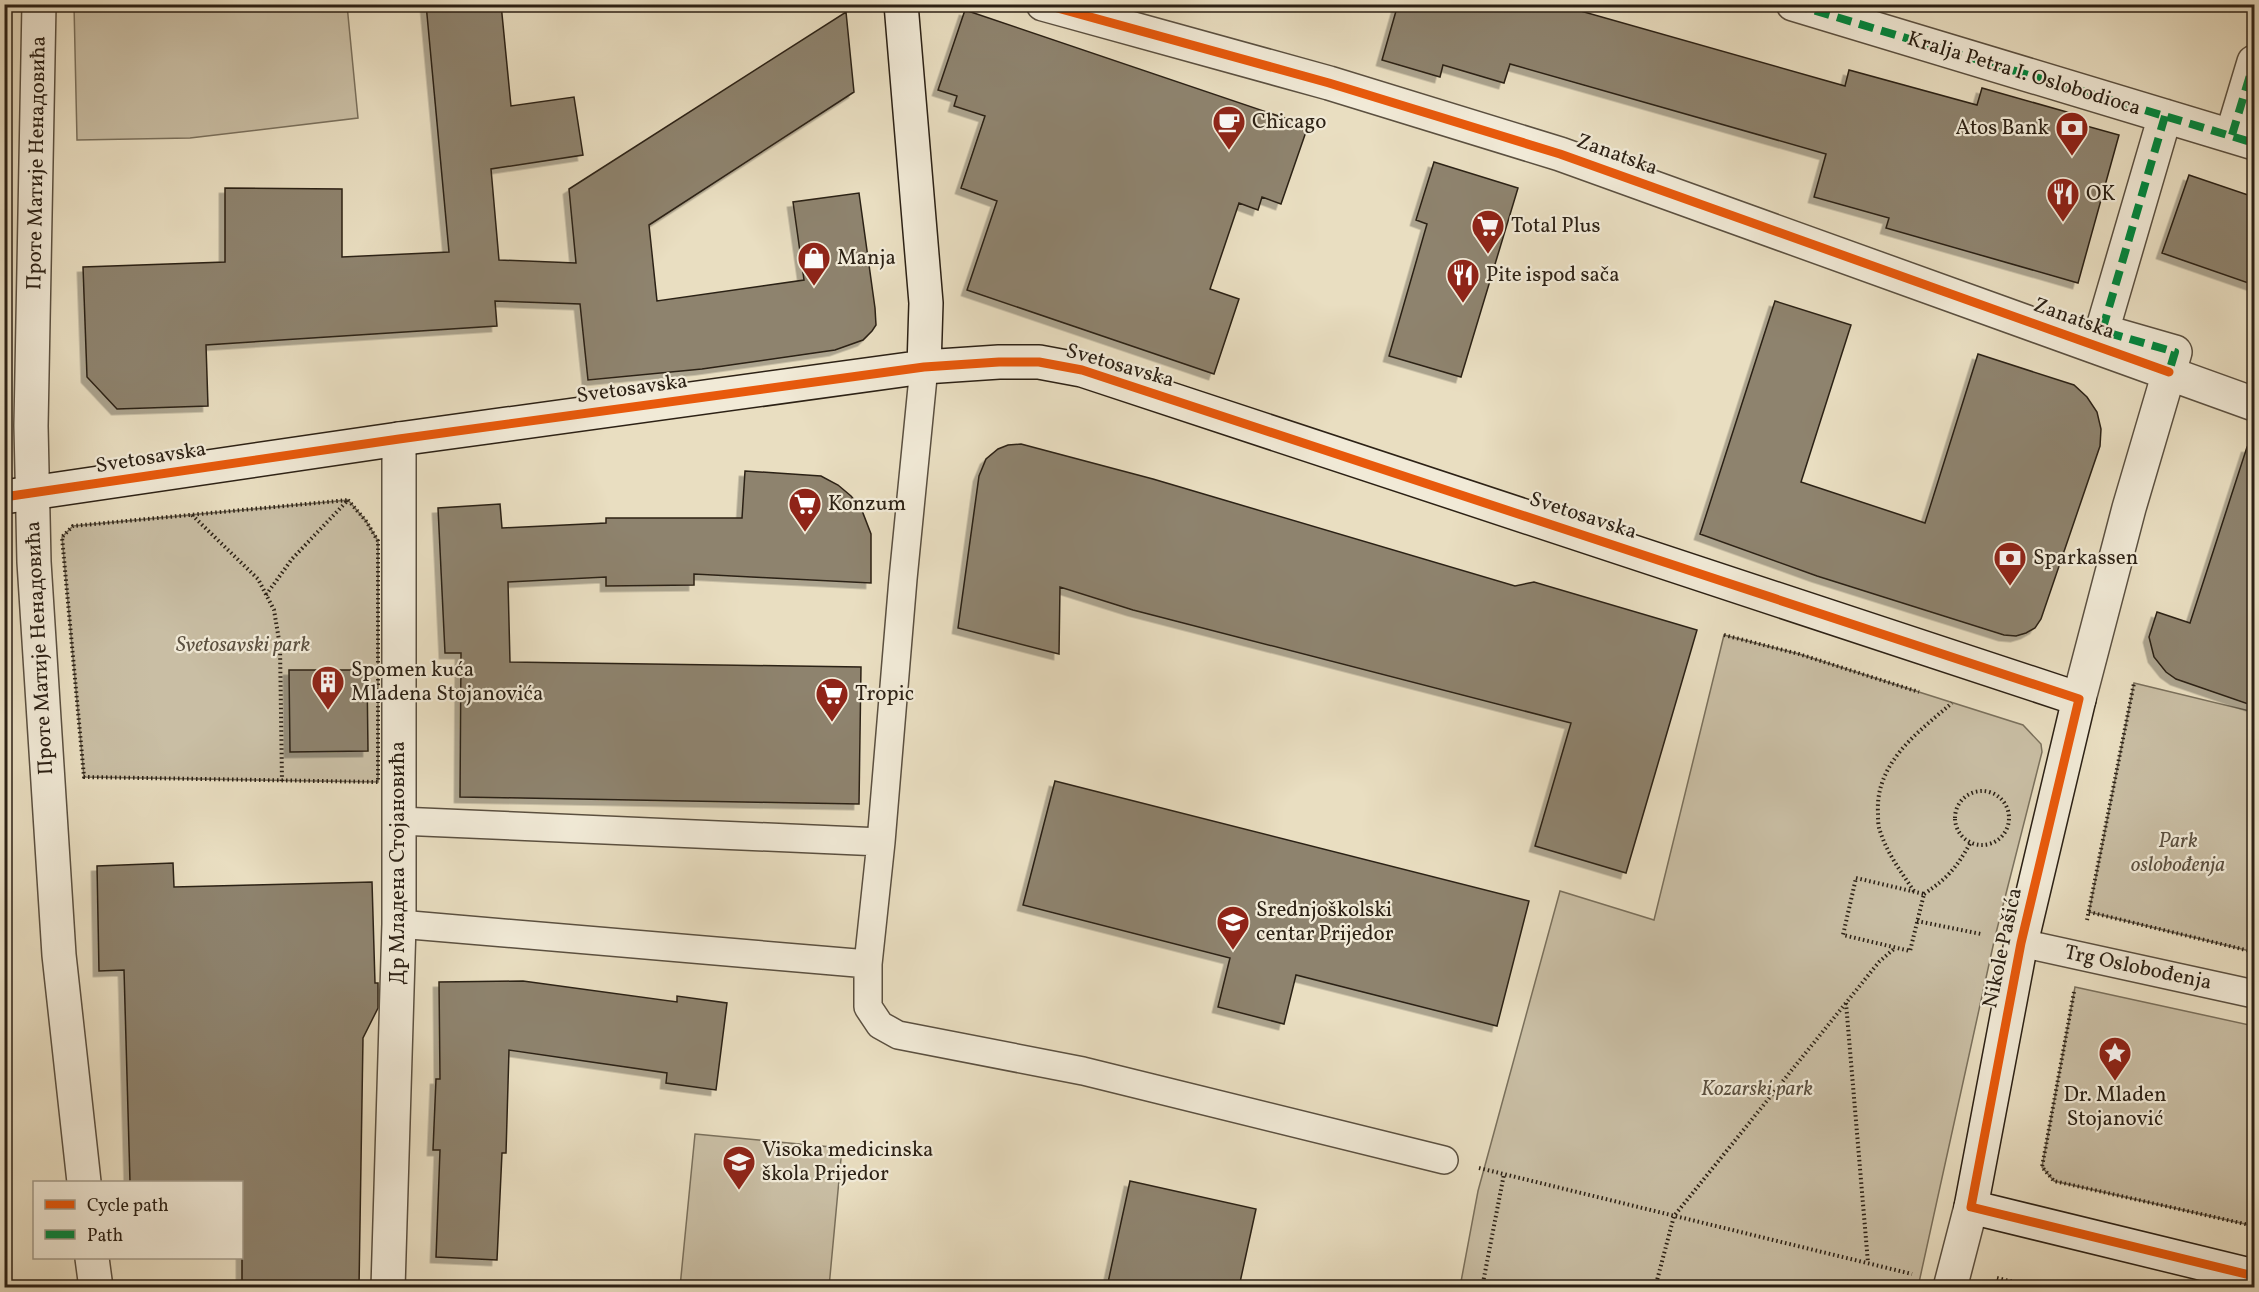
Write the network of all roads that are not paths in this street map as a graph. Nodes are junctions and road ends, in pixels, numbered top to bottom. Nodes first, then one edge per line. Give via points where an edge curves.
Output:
1 (39, 4) edge
2 (901, 4) edge
3 (1042, 4) edge
4 (1793, 4) edge
5 (2254, 62) edge
6 (2165, 116) junction
7 (2243, 139) edge
8 (924, 367) junction
9 (2169, 372) junction
10 (2254, 404) edge
11 (399, 439) junction
12 (18, 496) edge
13 (2079, 699) junction
14 (399, 821) junction
15 (881, 842) junction
16 (399, 924) junction
17 (2020, 943) junction
18 (868, 964) junction
19 (2254, 994) edge
20 (1444, 1160) road end
21 (84, 1181) edge
22 (1971, 1207) junction
23 (92, 1259) edge
24 (2254, 1276) edge
25 (1950, 1285) edge
26 (96, 1287) edge
27 (388, 1287) edge

1 - 12 street, Проте Матије Ненадовића via 31,426
2 - 8 street via 926,303
3 - 9 street, Zanatska via 1329,83 1560,154
4 - 6 street, Kralja Petra I. Oslobodioca
5 - 7 street
6 - 7 street, Kralja Petra I. Oslobodioca
6 - 9 street via 2102,331 2175,352
8 - 11 street, Svetosavska
8 - 13 street, Svetosavska via 1039,362 1082,370
8 - 15 lane
9 - 10 street, Zanatska
9 - 13 street, Nikole Pašića
11 - 12 street, Svetosavska
11 - 14 street, Др Младена Стојановића
12 - 21 street, Проте Матије Ненадовића via 34,562 59,955
13 - 17 street, Nikole Pašića
14 - 15 lane
14 - 16 street, Др Младена Стојановића
15 - 18 lane
16 - 18 lane
16 - 27 street, Др Младена Стојановића
17 - 19 lane, Trg Oslobođenja
17 - 22 street, Nikole Pašića
18 - 20 lane via 868,1007 880,1025 898,1035 1083,1071
22 - 24 street
22 - 25 street, Nikole Pašića
23 - 26 street

